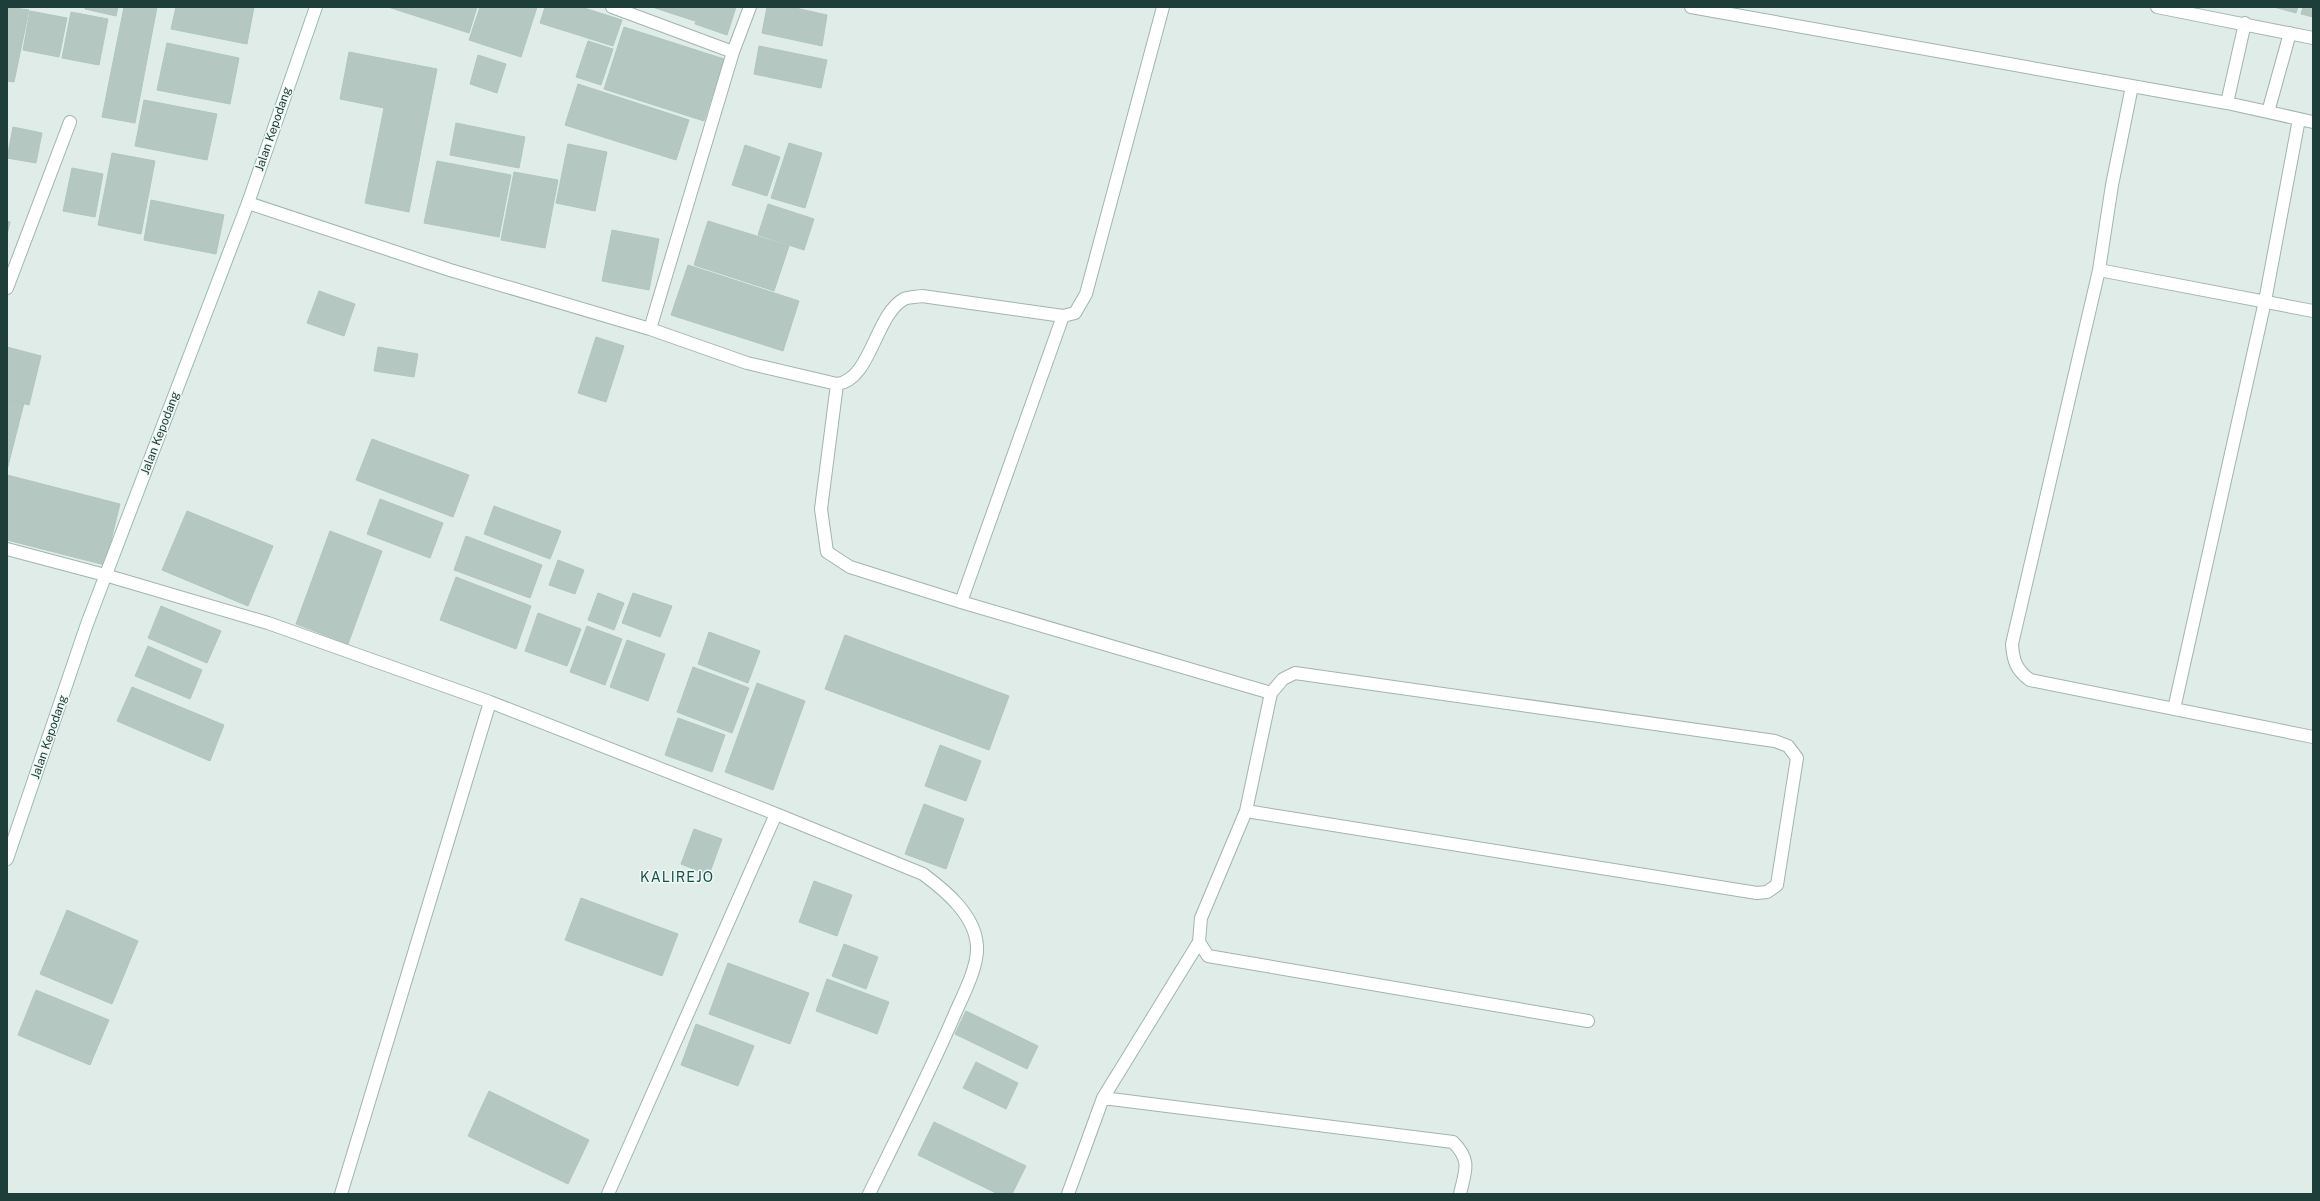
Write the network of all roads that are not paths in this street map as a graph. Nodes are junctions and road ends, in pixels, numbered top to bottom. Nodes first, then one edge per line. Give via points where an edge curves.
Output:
1 (316, 7) edge
2 (612, 7) edge
3 (750, 7) edge
4 (1163, 7) edge
5 (1691, 7) edge
6 (2157, 7) edge
7 (2245, 23) junction
8 (2290, 33) junction
9 (2313, 38) edge
10 (733, 52) junction
11 (2132, 86) junction
12 (2227, 103) junction
13 (2268, 112) junction
14 (2298, 119) junction
15 (70, 122) dead end
16 (2313, 122) edge
17 (248, 203) junction
18 (2099, 270) junction
19 (7, 288) edge
20 (2265, 301) junction
21 (2313, 310) edge
22 (1063, 316) junction
23 (650, 330) junction
24 (837, 384) junction
25 (7, 549) edge
26 (105, 575) junction
27 (961, 602) junction
28 (1271, 693) junction
29 (490, 702) junction
30 (2174, 709) junction
31 (2313, 737) edge
32 (1246, 811) junction
33 (776, 814) junction
34 (7, 859) edge
35 (1199, 942) junction
36 (1588, 1021) dead end
37 (1102, 1098) junction
38 (341, 1194) edge
39 (608, 1194) edge
40 (869, 1194) edge
41 (1068, 1194) edge
42 (1460, 1194) edge

1 - 17 street, Jalan Kepodang
2 - 10 street
3 - 10 street
4 - 22 street via 1086,294 1075,313
5 - 11 street
6 - 7 street
7 - 8 street
7 - 12 street
8 - 9 street
8 - 13 street
10 - 23 street
11 - 12 street
11 - 18 street via 2112,185
12 - 13 street
13 - 14 street
14 - 16 street
14 - 20 street
15 - 19 street
17 - 23 street via 450,270
17 - 26 street, Jalan Kepodang
18 - 20 street
18 - 30 street via 2012,644 2013,659 2021,674 2030,680
20 - 21 street
20 - 30 street
22 - 24 street via 922,296 904,299 894,308 882,327 858,372 846,383
22 - 27 street
23 - 24 street via 747,363
24 - 27 street via 821,509 827,552 850,567
25 - 26 street
26 - 29 street via 268,623
26 - 34 street, Jalan Kepodang
27 - 28 street
28 - 32 street
28 - 32 street via 1283,679 1295,673 1788,746 1797,758 1777,885 1767,892 1757,893
29 - 33 street
29 - 38 street
30 - 31 street
32 - 35 street via 1201,918
33 - 39 street
33 - 40 street via 923,874 944,889 968,917 977,947 971,978 933,1065
35 - 36 street via 1208,956
35 - 37 street
37 - 41 street
37 - 42 street via 1453,1142 1463,1152 1466,1163

